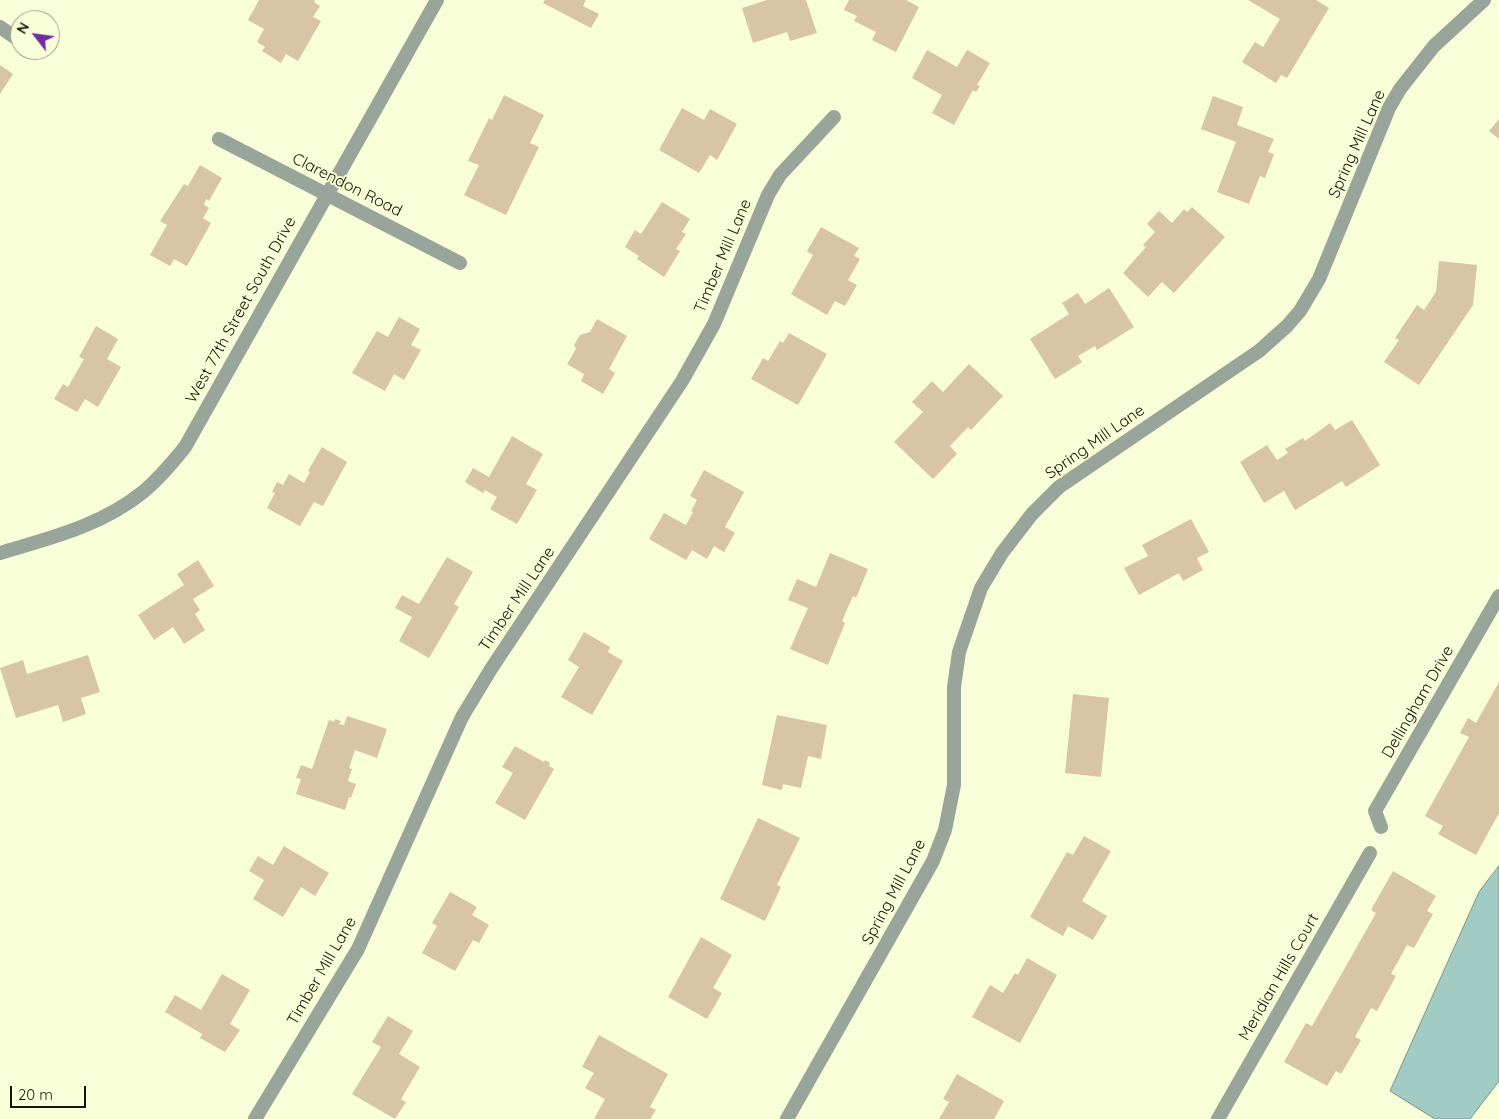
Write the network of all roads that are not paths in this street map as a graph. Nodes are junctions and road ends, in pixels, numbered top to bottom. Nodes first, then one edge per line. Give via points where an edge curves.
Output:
1 (437, 0) edge
2 (1484, 0) edge
3 (834, 117) dead end
4 (218, 139) dead end
5 (326, 194) junction
6 (460, 263) dead end
7 (0, 553) edge
8 (1499, 596) edge
9 (1381, 827) dead end
10 (1370, 853) dead end
11 (255, 1119) edge
12 (786, 1119) edge
13 (1218, 1119) edge

1 - 5 street, West 77th Street South Drive
2 - 12 street, Spring Mill Lane via 1434,46 1392,102 1319,279 1300,312 1259,351 1059,488 1032,514 1002,553 981,588 959,652 954,687 954,785 945,830 936,854
3 - 11 street, Timber Mill Lane via 780,174 768,195 714,324 682,381 462,717 358,949
4 - 5 street, Clarendon Road
5 - 6 street, Clarendon Road
5 - 7 street, West 77th Street South Drive via 185,447 161,476 112,513 79,529
8 - 9 street, Dellingham Drive via 1375,811
10 - 13 street, Meridian Hills Court

